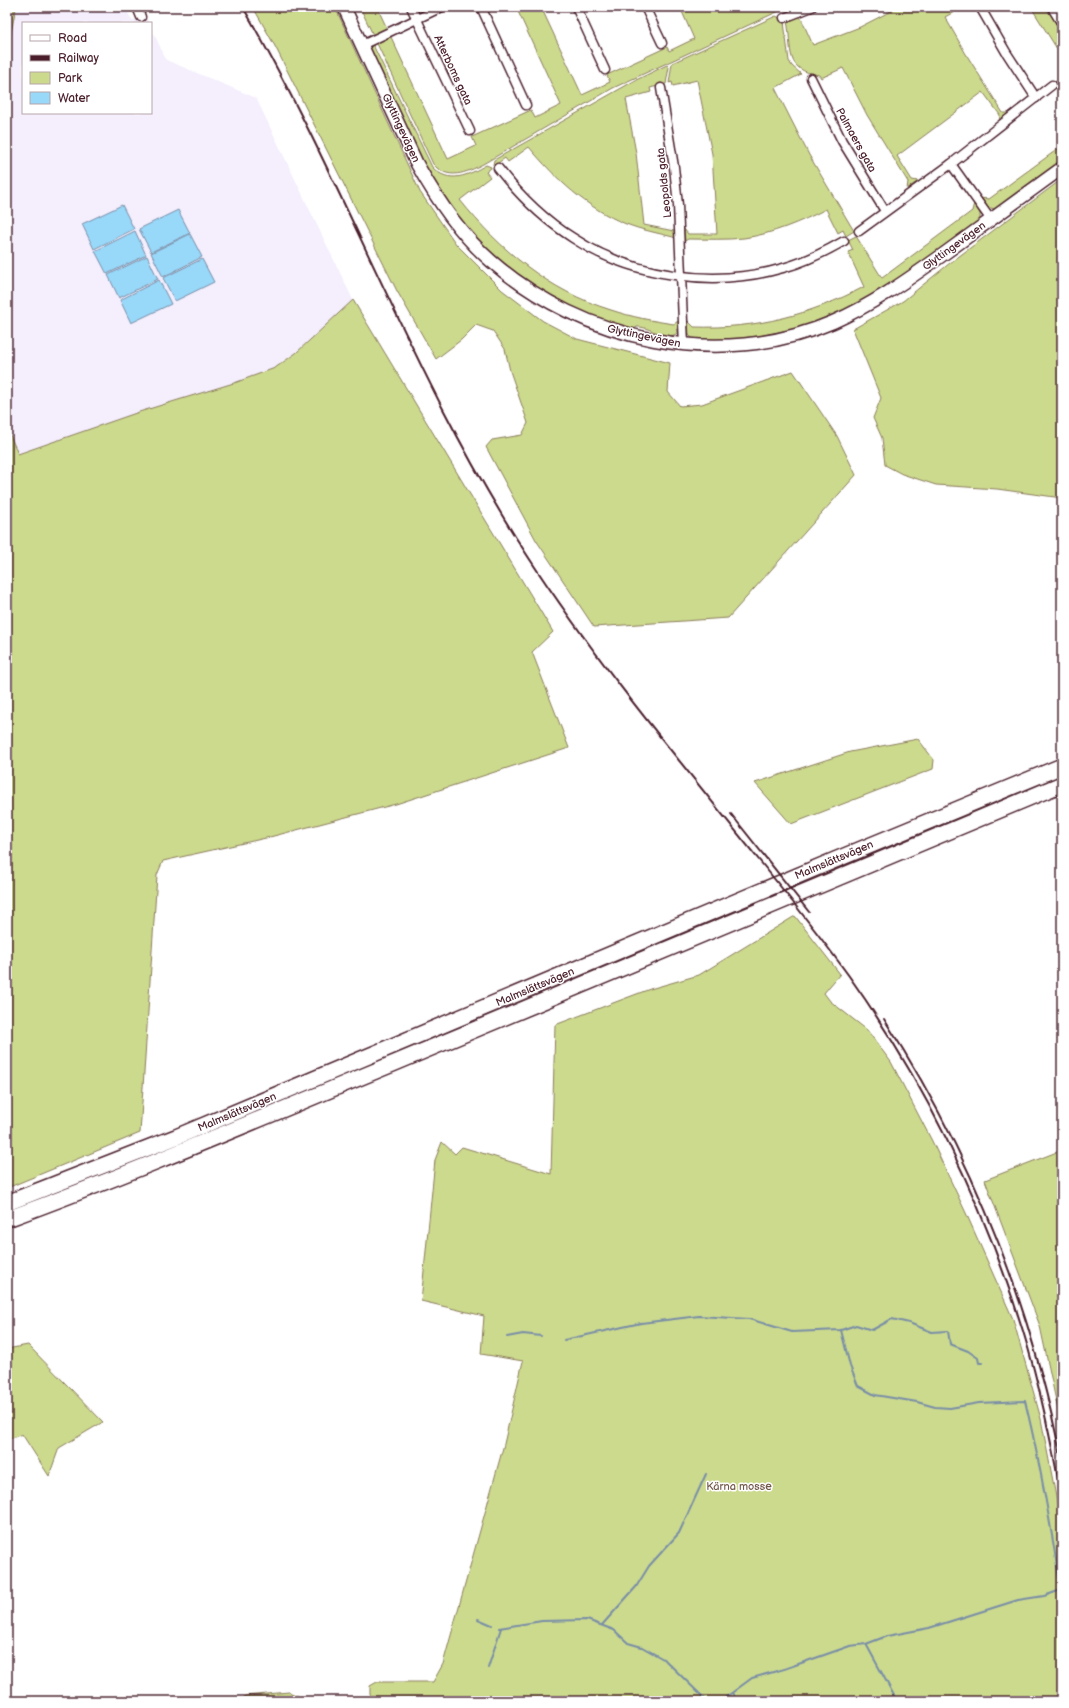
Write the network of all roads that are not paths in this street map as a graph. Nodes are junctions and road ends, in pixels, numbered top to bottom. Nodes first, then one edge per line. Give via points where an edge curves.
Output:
1 (137, 7) edge
2 (344, 7) edge
3 (411, 7) edge
4 (442, 7) edge
5 (481, 7) edge
6 (576, 7) edge
7 (645, 7) edge
8 (812, 7) edge
9 (980, 7) edge
10 (1054, 7) edge
11 (141, 17) dead end
12 (784, 18) dead end
13 (417, 19) junction
14 (1062, 20) edge
15 (662, 43) dead end
16 (362, 45) junction
17 (605, 70) dead end
18 (810, 78) dead end
19 (1052, 84) dead end
20 (661, 88) dead end
21 (1036, 98) junction
22 (526, 105) dead end
23 (470, 131) dead end
24 (951, 164) junction
25 (498, 168) dead end
26 (1062, 168) edge
27 (885, 211) junction
28 (991, 220) junction
29 (858, 231) dead end
30 (844, 241) dead end
31 (682, 276) junction
32 (684, 345) junction
33 (1062, 766) edge
34 (1062, 784) edge
35 (7, 1203) edge
36 (7, 1218) edge

1 - 11 street
2 - 16 street, Glyttingevägen
3 - 13 street, Atterboms gata
4 - 13 street
5 - 22 street
6 - 17 street
7 - 15 street
8 - 12 street
9 - 21 street
10 - 14 street
13 - 16 street
13 - 23 street, Atterboms gata
16 - 32 street, Glyttingevägen via 430,188 460,228 491,261 543,299 604,328
18 - 27 street, Palmaers gata via 842,141
19 - 21 street
20 - 31 street, Leopolds gata via 674,167
21 - 24 street
24 - 27 street
24 - 28 street
25 - 31 street via 516,191 536,210 573,239 627,264
26 - 28 street, Glyttingevägen
27 - 29 street
28 - 32 street, Glyttingevägen via 874,302 831,323 771,340
30 - 31 street via 805,260 758,274 717,278
31 - 32 street, Leopolds gata
33 - 35 highway, Malmslättsvägen via 176,1137
34 - 36 highway, Malmslättsvägen via 675,948 181,1152

